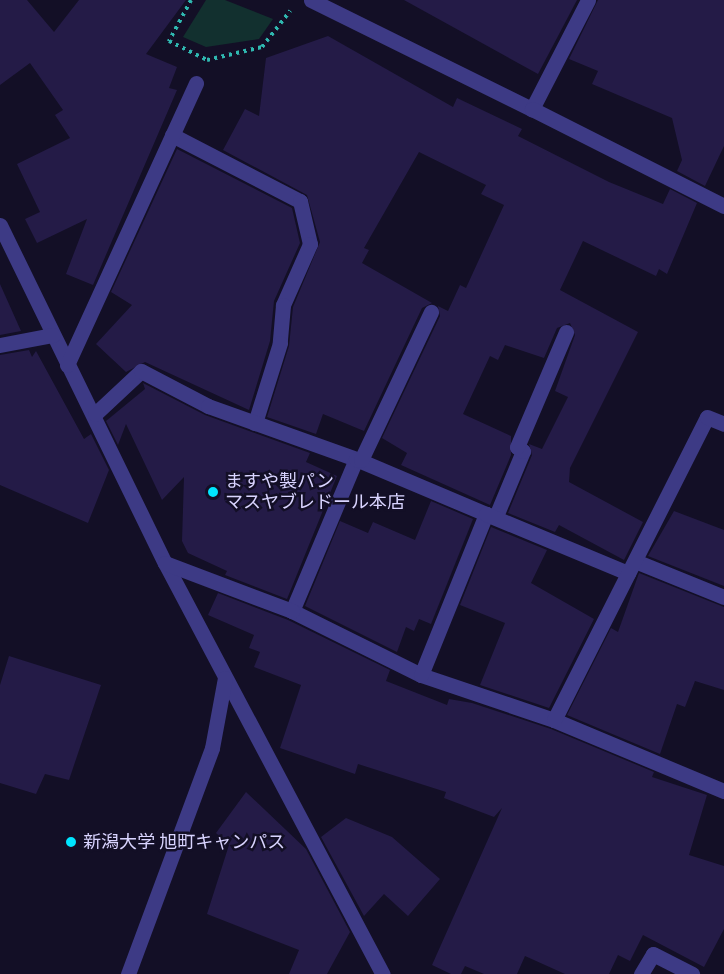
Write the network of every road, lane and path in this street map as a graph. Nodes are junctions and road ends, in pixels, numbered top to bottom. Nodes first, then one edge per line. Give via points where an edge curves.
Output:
1 (191, 0) edge
2 (298, 0) edge
3 (311, 0) edge
4 (588, 0) edge
5 (196, 83) dead end
6 (532, 109) junction
7 (172, 135) junction
8 (724, 206) edge
9 (0, 225) edge
10 (431, 312) dead end
11 (566, 332) dead end
12 (53, 335) junction
13 (0, 345) edge
14 (67, 365) junction
15 (94, 414) junction
16 (255, 423) junction
17 (724, 424) edge
18 (358, 459) junction
19 (491, 515) junction
20 (165, 563) junction
21 (631, 567) junction
22 (724, 597) edge
23 (292, 611) junction
24 (421, 675) junction
25 (225, 678) junction
26 (554, 720) junction
27 (724, 790) edge
28 (128, 974) edge
29 (382, 974) edge
30 (641, 974) edge
31 (692, 974) edge

1 - 2 path via 169,41 207,60 262,47
3 - 6 street
4 - 6 street
5 - 7 street
6 - 8 street
7 - 14 street
7 - 16 street via 300,201 310,244 283,305 280,343
9 - 12 street
10 - 18 street
11 - 19 street via 517,447 523,451
12 - 13 street
12 - 14 street
14 - 15 street
15 - 16 street via 141,371
15 - 20 street
16 - 18 street
17 - 21 street via 707,417
18 - 19 street
18 - 23 street
19 - 21 street
19 - 24 street
20 - 23 street
20 - 25 street
21 - 22 street
21 - 26 street
23 - 24 street
24 - 26 street
25 - 28 street via 212,748
25 - 29 street via 258,730
26 - 27 street
30 - 31 street via 653,954

